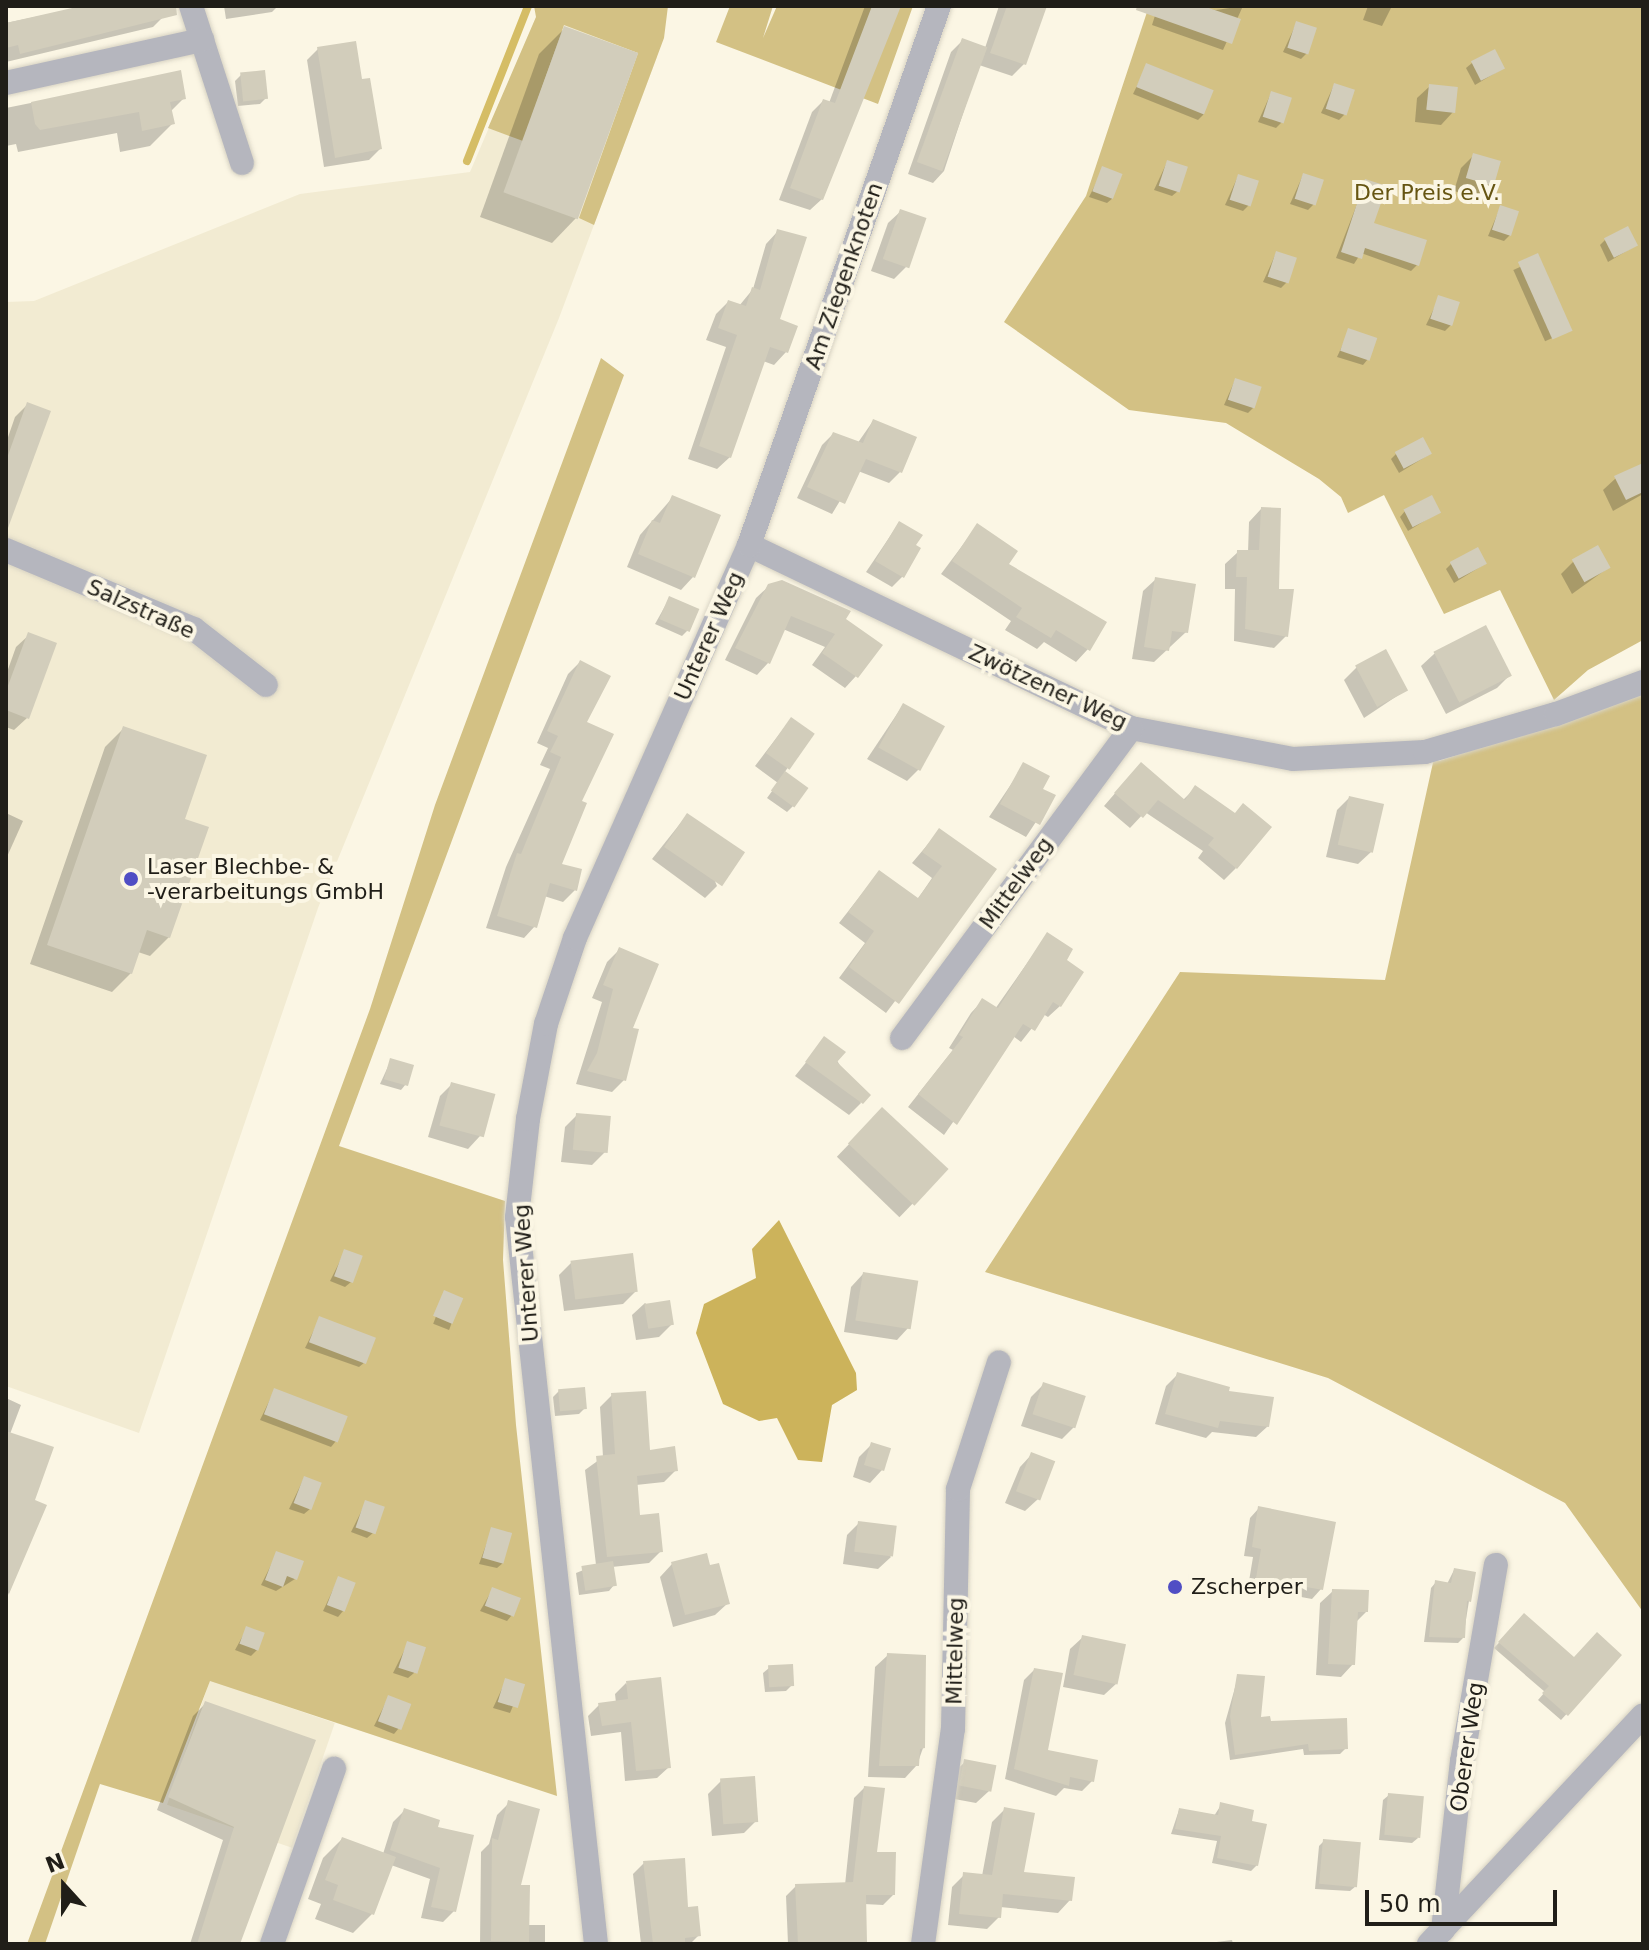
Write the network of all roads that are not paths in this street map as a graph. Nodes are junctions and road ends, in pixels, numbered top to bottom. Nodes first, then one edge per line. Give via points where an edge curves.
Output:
1 (191, 6) edge
2 (939, 6) edge
3 (202, 40) junction
4 (6, 83) edge
5 (242, 163) dead end
6 (749, 545) junction
7 (6, 550) edge
8 (1643, 682) edge
9 (266, 685) dead end
10 (1131, 728) junction
11 (902, 1038) dead end
12 (999, 1362) dead end
13 (1496, 1565) dead end
14 (1643, 1715) edge
15 (334, 1769) dead end
16 (1436, 1937) edge
17 (272, 1944) edge
18 (596, 1944) edge
19 (923, 1944) edge

1 - 3 street
2 - 6 street, Am Ziegenknoten
3 - 4 street
3 - 5 street
6 - 10 street, Zwötzener Weg
6 - 18 street, Unterer Weg via 575,938 546,1024 526,1133 517,1217
7 - 9 street, Salzstraße via 194,629
8 - 10 street, Zwötzener Weg via 1556,714 1403,755 1293,759
10 - 11 street, Mittelweg
12 - 19 street, Mittelweg via 958,1489 953,1729
13 - 16 street, Oberer Weg
14 - 16 street
15 - 17 street

